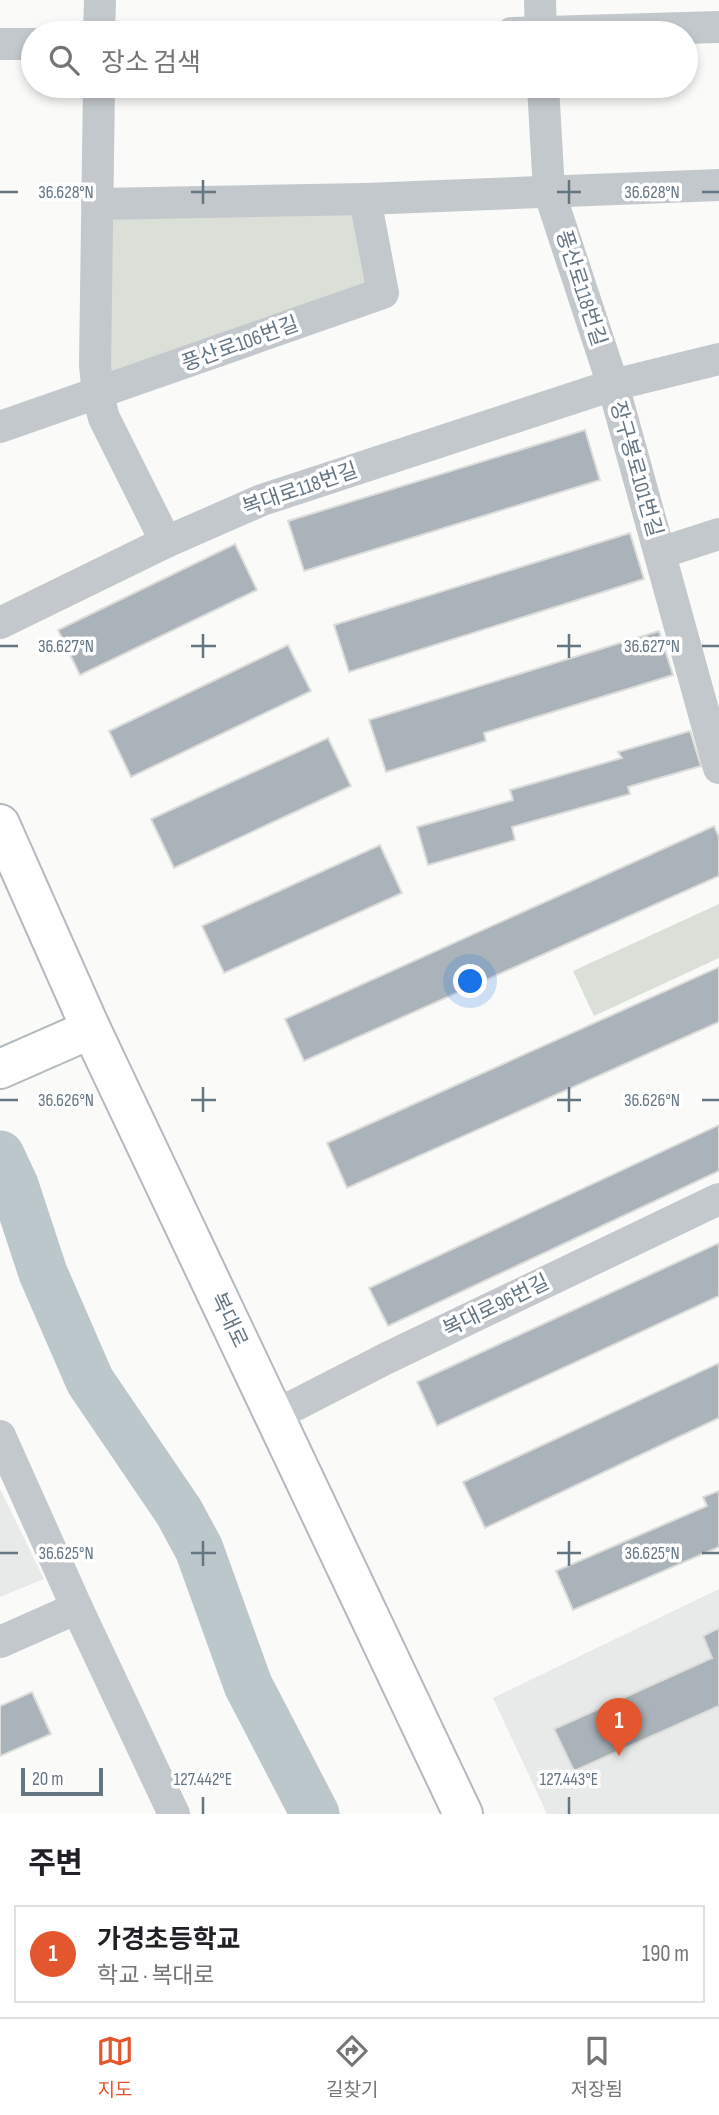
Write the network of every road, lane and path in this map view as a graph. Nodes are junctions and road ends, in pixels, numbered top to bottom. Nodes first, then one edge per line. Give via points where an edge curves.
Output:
1 (100, 0) edge
2 (540, 0) edge
3 (99, 21) edge
4 (541, 21) edge
5 (719, 27) edge
6 (698, 28) edge
7 (0, 44) edge
8 (21, 44) edge
9 (99, 98) edge
10 (544, 98) edge
11 (719, 185) edge
12 (549, 191) junction
13 (365, 199) junction
14 (97, 204) junction
15 (719, 359) edge
16 (613, 385) junction
17 (98, 395) junction
18 (0, 427) edge
19 (719, 534) edge
20 (166, 542) junction
21 (660, 553) junction
22 (0, 623) edge
23 (719, 768) edge
24 (0, 824) edge
25 (91, 1029) junction
26 (0, 1069) edge
27 (719, 1199) edge
28 (274, 1416) junction
29 (0, 1437) edge
30 (77, 1608) junction
31 (0, 1642) edge
32 (174, 1814) edge
33 (463, 1814) edge

1 - 3 street
2 - 4 street
5 - 6 street
7 - 8 street
9 - 14 street
10 - 12 street, 풍산로118번길
11 - 12 street
12 - 13 street
12 - 16 street, 풍산로118번길
13 - 14 street
13 - 17 street, 풍산로106번길 via 383,293
14 - 17 street
15 - 16 street, 복대로118번길
16 - 20 street, 복대로118번길 via 262,500
16 - 21 street, 장구봉로101번길
17 - 18 street, 풍산로106번길
17 - 20 street via 104,418
19 - 21 street, 장구봉로101번길
20 - 22 street, 복대로118번길
21 - 23 street, 장구봉로101번길
24 - 25 street, 복대로
25 - 26 street
25 - 28 street, 복대로
27 - 28 street, 복대로96번길
28 - 33 street, 복대로
29 - 30 street
30 - 31 street
30 - 32 street

